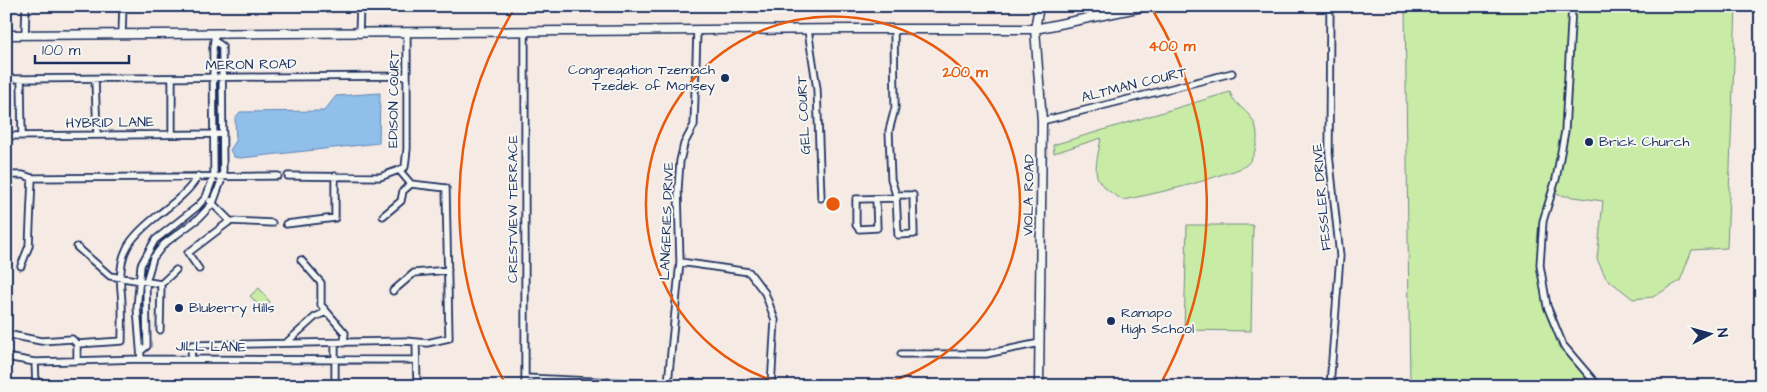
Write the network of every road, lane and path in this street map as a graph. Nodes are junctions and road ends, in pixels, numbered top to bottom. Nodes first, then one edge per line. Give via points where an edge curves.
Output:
1 (26, 6) edge
2 (123, 6) edge
3 (360, 6) edge
4 (1039, 6) edge
5 (1147, 6) edge
6 (1330, 6) edge
7 (1572, 6) edge
8 (1035, 29) junction
9 (808, 30) junction
10 (894, 30) junction
11 (697, 31) junction
12 (407, 32) junction
13 (525, 32) junction
14 (122, 34) junction
15 (359, 34) junction
16 (6, 35) edge
17 (26, 35) junction
18 (216, 38) junction
19 (1232, 73) dead end
20 (407, 76) junction
21 (223, 77) junction
22 (214, 78) junction
23 (6, 79) edge
24 (21, 79) junction
25 (95, 79) junction
26 (172, 79) junction
27 (1042, 121) junction
28 (172, 134) junction
29 (214, 134) junction
30 (223, 134) junction
31 (97, 135) junction
32 (6, 136) edge
33 (22, 136) junction
34 (402, 168) junction
35 (6, 175) edge
36 (198, 176) junction
37 (214, 176) junction
38 (223, 176) junction
39 (278, 176) dead end
40 (288, 176) dead end
41 (335, 176) junction
42 (32, 178) junction
43 (411, 184) junction
44 (206, 197) junction
45 (896, 197) junction
46 (821, 198) dead end
47 (876, 199) junction
48 (213, 203) junction
49 (383, 216) dead end
50 (230, 221) junction
51 (272, 223) dead end
52 (286, 224) dead end
53 (77, 247) dead end
54 (301, 260) dead end
55 (680, 262) junction
56 (21, 266) dead end
57 (199, 269) dead end
58 (176, 270) dead end
59 (448, 270) junction
60 (119, 278) junction
61 (138, 281) junction
62 (146, 282) junction
63 (161, 284) junction
64 (393, 290) dead end
65 (326, 312) junction
66 (160, 330) dead end
67 (6, 334) edge
68 (416, 342) junction
69 (286, 343) junction
70 (335, 343) junction
71 (344, 343) junction
72 (1040, 343) junction
73 (77, 344) junction
74 (141, 351) junction
75 (901, 354) dead end
76 (6, 357) edge
77 (141, 359) junction
78 (192, 359) junction
79 (335, 360) junction
80 (416, 360) junction
81 (77, 361) junction
82 (35, 362) junction
83 (525, 378) junction
84 (668, 383) junction
85 (36, 386) edge
86 (335, 386) edge
87 (417, 386) edge
88 (525, 386) edge
89 (702, 386) edge
90 (771, 386) edge
91 (1038, 386) edge
92 (1330, 386) edge
93 (1598, 386) edge

1 - 17 street
2 - 14 street
3 - 15 street
4 - 8 main road, VIOLA ROAD
5 - 8 main road
6 - 92 street, FESSLER DRIVE via 1328,154 1340,256
7 - 93 street via 1565,131 1556,179 1543,221 1540,265 1548,306 1563,346
8 - 10 main road
8 - 27 main road, VIOLA ROAD
9 - 10 main road
9 - 11 main road
9 - 46 street, GEL COURT via 817,89
10 - 45 street via 895,108 889,131 891,179
11 - 13 main road
11 - 55 street, LANGERIES DRIVE via 694,125 680,161
12 - 13 main road
12 - 15 main road
12 - 20 street, EDISON COURT
13 - 83 street, CRESTVIEW TERRACE
14 - 17 main road
14 - 18 main road
15 - 18 main road
16 - 17 main road
18 - 21 street via 222,46
18 - 22 street
19 - 27 street, ALTMAN COURT
20 - 21 street, MERON ROAD
20 - 34 street, EDISON COURT
21 - 22 street, MERON ROAD
21 - 30 street
22 - 26 street, MERON ROAD
22 - 29 street
23 - 24 street, MERON ROAD
24 - 25 street, MERON ROAD
24 - 33 street
25 - 26 street, MERON ROAD
25 - 31 street
26 - 28 street
27 - 72 main road, VIOLA ROAD
28 - 29 street, HYBRID LANE
28 - 31 street, HYBRID LANE
29 - 30 street, HYBRID LANE
29 - 37 street
30 - 38 street
31 - 33 street, HYBRID LANE
32 - 33 street, HYBRID LANE
34 - 41 street via 380,177
34 - 43 street
35 - 42 street
36 - 37 street
36 - 42 street
36 - 60 street via 191,188 134,237 122,254
37 - 38 street
37 - 44 street
38 - 39 street
38 - 48 street
40 - 41 street
41 - 52 street via 335,218
42 - 56 street via 29,246
43 - 49 street via 403,191 401,201
43 - 59 street via 446,188
44 - 48 street
44 - 61 street via 156,240 141,266
45 - 45 street via 913,195 914,234 898,235
45 - 47 street
47 - 47 street via 856,199 856,225 859,229 877,228
48 - 50 street
48 - 62 street via 199,218 164,244 153,258
50 - 51 street
50 - 57 street via 188,253
53 - 60 street via 110,276
54 - 65 street via 321,283 321,306
55 - 84 street, LANGERIES DRIVE
55 - 90 street via 749,272 765,293 774,320
58 - 63 street
59 - 64 street via 414,273
59 - 68 street via 449,338
60 - 61 street
60 - 73 street via 122,341
61 - 62 street
61 - 74 street via 138,346
62 - 63 street
62 - 74 street via 147,346
63 - 66 street
65 - 69 street via 315,317
65 - 71 street via 345,333
67 - 73 street via 41,341 72,339
68 - 71 street
68 - 80 street
69 - 70 street
69 - 78 street via 192,345
70 - 71 street
70 - 79 street
72 - 75 street via 986,354
72 - 91 main road, VIOLA ROAD
73 - 81 street
74 - 77 street
76 - 82 street, JILL LANE
77 - 78 street, JILL LANE
77 - 81 street, JILL LANE
78 - 79 street, JILL LANE
79 - 80 street, JILL LANE
79 - 86 street
80 - 87 street
81 - 82 street, JILL LANE
82 - 85 street
83 - 84 street
83 - 88 street, CRESTVIEW TERRACE
84 - 89 street

